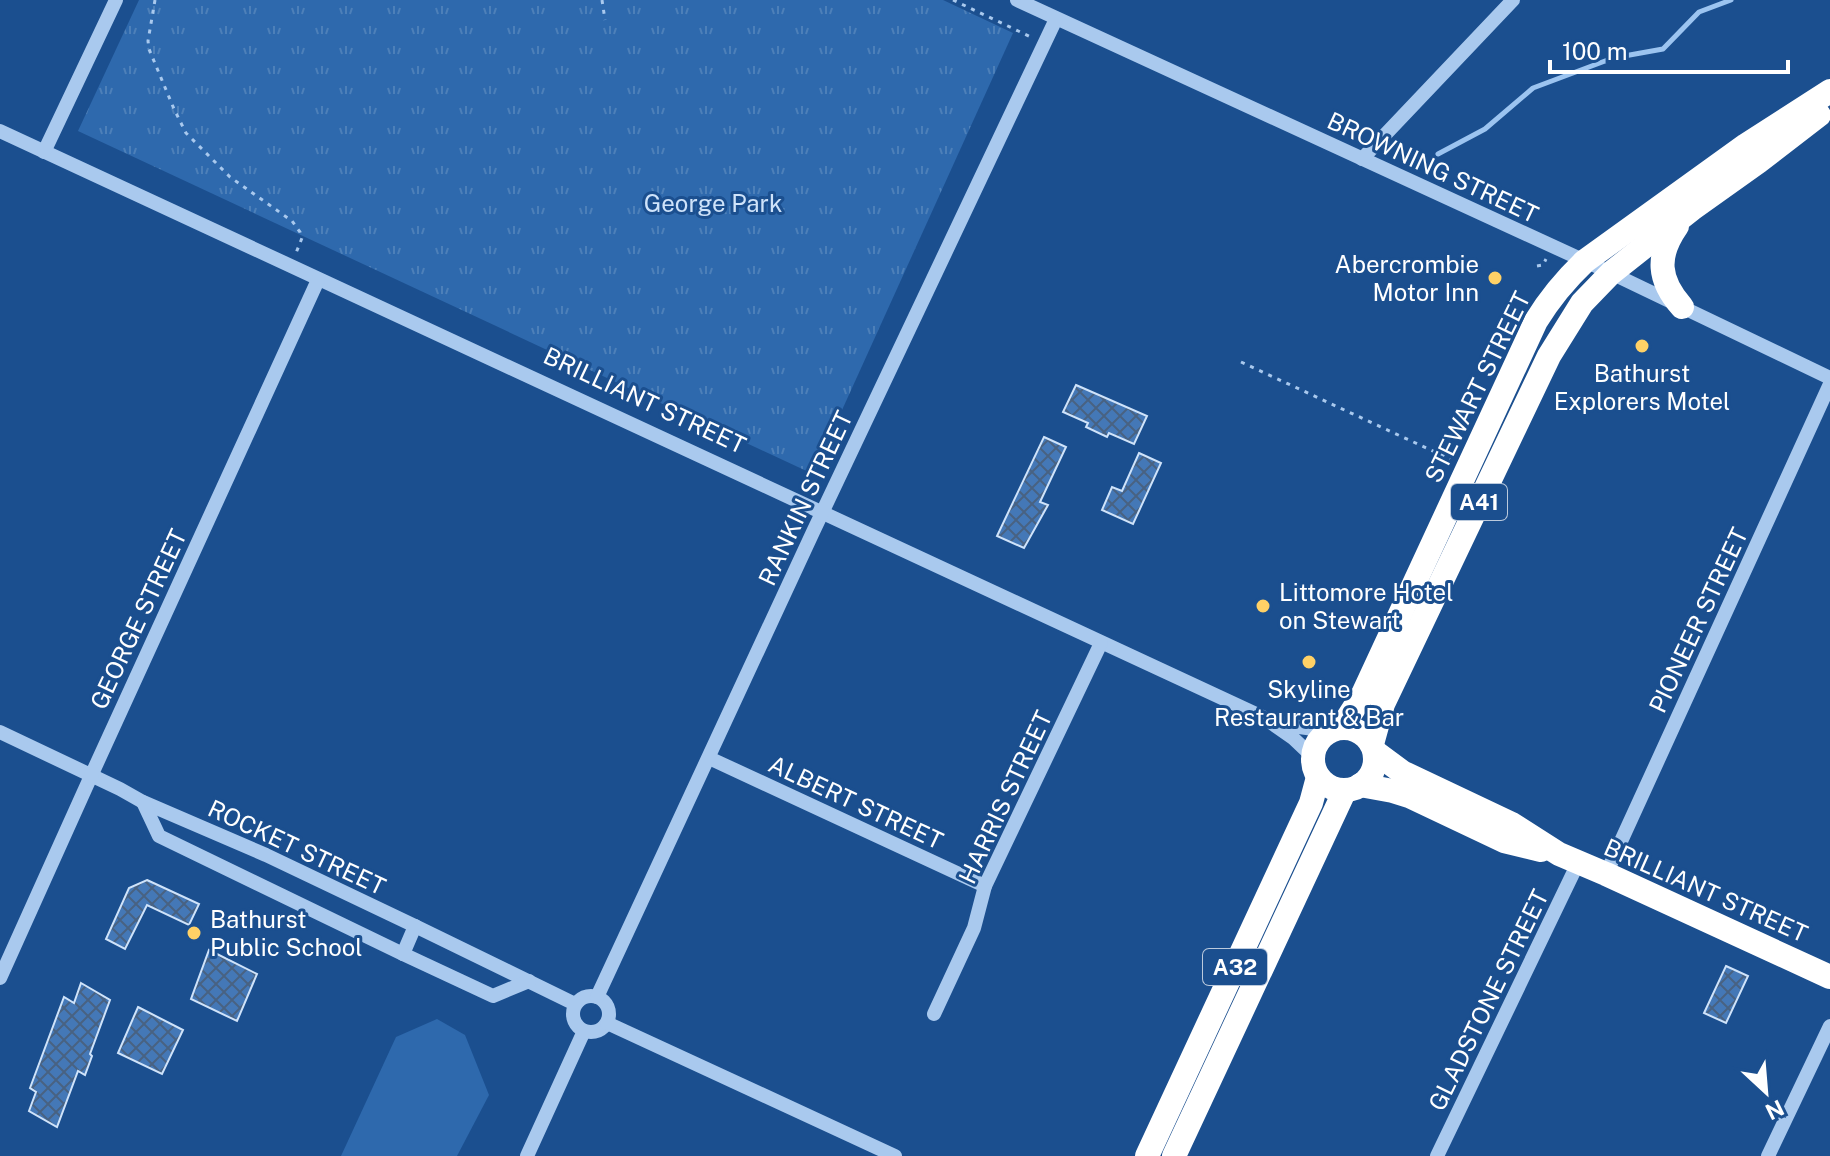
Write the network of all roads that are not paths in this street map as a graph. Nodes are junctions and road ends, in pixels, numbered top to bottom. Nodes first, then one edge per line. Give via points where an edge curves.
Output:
1 (116, 0) edge
2 (1017, 0) edge
3 (1513, 0) edge
4 (1056, 19) junction
5 (1830, 91) edge
6 (1830, 106) edge
7 (0, 131) edge
8 (44, 152) junction
9 (1362, 159) junction
10 (1692, 209) junction
11 (1585, 261) junction
12 (1611, 273) junction
13 (318, 280) junction
14 (1682, 307) junction
15 (1830, 381) edge
16 (822, 514) junction
17 (1101, 643) junction
18 (1267, 719) junction
19 (1335, 729) junction
20 (0, 732) edge
21 (1373, 748) junction
22 (709, 758) junction
23 (1316, 767) junction
24 (91, 776) junction
25 (1352, 788) junction
26 (143, 802) junction
27 (1569, 859) junction
28 (1606, 874) junction
29 (985, 886) junction
30 (415, 926) junction
31 (403, 954) junction
32 (1830, 977) edge
33 (0, 978) edge
34 (529, 981) junction
35 (597, 997) junction
36 (575, 1004) junction
37 (934, 1014) dead end
38 (607, 1023) junction
39 (1830, 1026) edge
40 (584, 1031) junction
41 (527, 1156) edge
42 (895, 1156) edge
43 (1147, 1156) edge
44 (1174, 1156) edge
45 (1437, 1156) edge
46 (1768, 1156) edge

1 - 8 street
2 - 4 street, BROWNING STREET
3 - 9 street
4 - 9 street, BROWNING STREET
4 - 16 street, RANKIN STREET
5 - 11 highway, STEWART STREET / A41
6 - 10 highway, A41
7 - 8 street, BRILLIANT STREET
8 - 13 street, BRILLIANT STREET
9 - 11 street, BROWNING STREET
10 - 12 highway, A41
10 - 14 highway via 1666,242 1662,257 1666,286
11 - 12 street, BROWNING STREET
11 - 19 highway, STEWART STREET / A41 via 1536,321 1363,694
12 - 14 street, BROWNING STREET
12 - 21 highway, A41 via 1582,303 1549,356 1383,704
13 - 16 street, BRILLIANT STREET
13 - 24 street, GEORGE STREET
14 - 15 street, BROWNING STREET
15 - 28 street, PIONEER STREET
16 - 17 street, BRILLIANT STREET
16 - 22 street, RANKIN STREET
17 - 18 street, BRILLIANT STREET
17 - 29 street, HARRIS STREET
18 - 19 street, BRILLIANT STREET
18 - 23 street, BRILLIANT STREET via 1293,738
19 - 21 highway via 1358,731
19 - 23 highway, A32 via 1320,740
20 - 24 street, ROCKET STREET
21 - 25 highway, A32 via 1373,771
21 - 27 highway, BRILLIANT STREET via 1402,772 1512,824
22 - 29 street, ALBERT STREET
22 - 35 street, RANKIN STREET
23 - 25 highway via 1331,787
23 - 43 highway, A32 via 1311,803
24 - 26 street, ROCKET STREET
24 - 33 street, GEORGE STREET
25 - 27 highway, BRILLIANT STREET via 1409,796 1504,841
25 - 44 highway, A32
26 - 30 street, ROCKET STREET
26 - 31 street via 159,836
27 - 28 highway, BRILLIANT STREET
27 - 45 street, GLADSTONE STREET via 1545,930
28 - 32 highway, BRILLIANT STREET
29 - 37 street, HARRIS STREET via 974,928
30 - 31 street
30 - 34 street, ROCKET STREET
31 - 34 street via 493,996
34 - 36 street, ROCKET STREET
35 - 36 street
35 - 38 street via 607,1005
36 - 40 street via 573,1019
38 - 40 street
38 - 42 street
39 - 46 street
40 - 41 street

